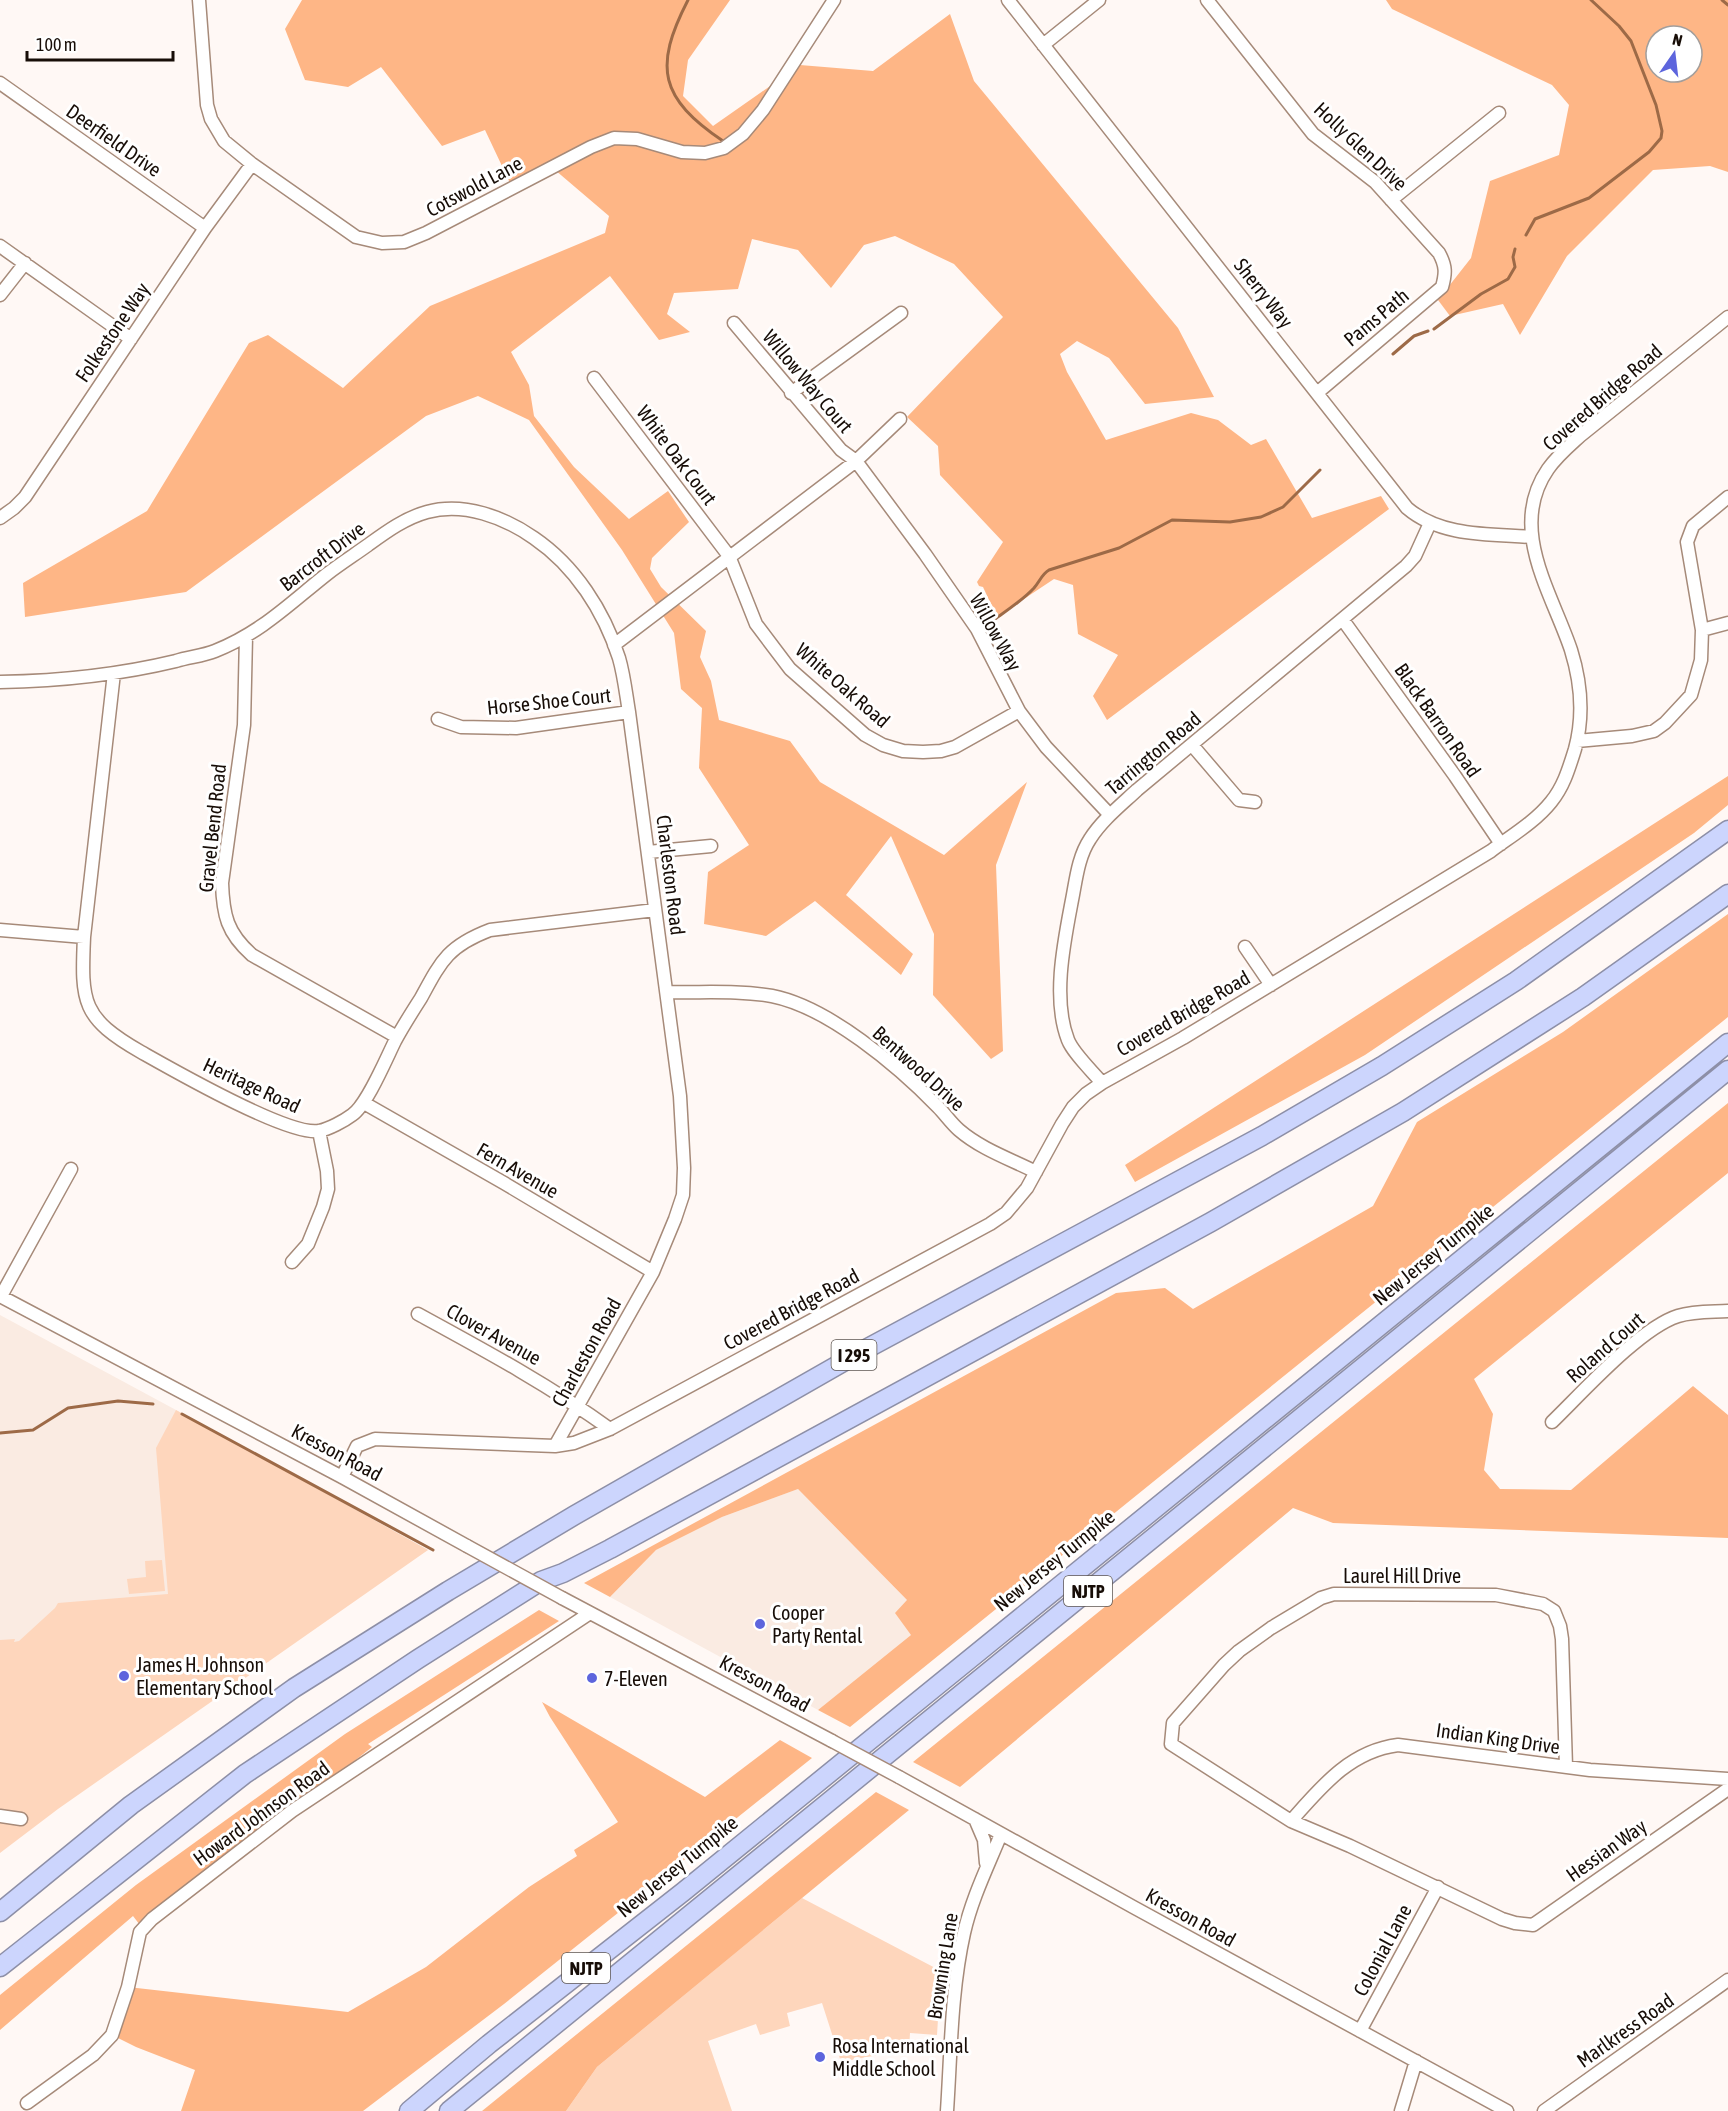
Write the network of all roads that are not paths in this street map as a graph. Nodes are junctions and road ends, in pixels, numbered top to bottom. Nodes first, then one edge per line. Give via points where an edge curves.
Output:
1 (199, 0) edge
2 (834, 0) edge
3 (1008, 0) edge
4 (1099, 0) edge
5 (1207, 0) edge
6 (1043, 45) junction
7 (0, 83) edge
8 (1499, 112) dead end
9 (252, 164) junction
10 (1391, 200) junction
11 (206, 228) junction
12 (0, 246) edge
13 (25, 263) junction
14 (1444, 264) joint
15 (0, 295) edge
16 (901, 313) dead end
17 (1728, 317) edge
18 (734, 323) dead end
19 (131, 339) junction
20 (594, 378) dead end
21 (791, 393) junction
22 (1317, 393) junction
23 (900, 419) dead end
24 (856, 461) junction
25 (1728, 497) edge
26 (0, 518) edge
27 (1430, 523) junction
28 (1532, 537) junction
29 (729, 556) junction
30 (1343, 620) junction
31 (1728, 623) edge
32 (1702, 630) junction
33 (246, 636) junction
34 (614, 645) junction
35 (114, 673) junction
36 (0, 682) edge
37 (1019, 711) junction
38 (629, 712) junction
39 (438, 719) dead end
40 (1577, 741) junction
41 (1192, 745) junction
42 (1255, 802) dead end
43 (1110, 815) junction
44 (1728, 830) edge
45 (1501, 844) junction
46 (711, 846) dead end
47 (648, 852) junction
48 (1728, 894) edge
49 (655, 910) junction
50 (0, 930) edge
51 (84, 937) junction
52 (1245, 947) dead end
53 (1271, 984) junction
54 (667, 993) junction
55 (398, 1037) junction
56 (1728, 1043) edge
57 (1728, 1070) edge
58 (1102, 1083) junction
59 (363, 1103) junction
60 (320, 1131) junction
61 (71, 1169) dead end
62 (1036, 1172) junction
63 (292, 1262) dead end
64 (652, 1272) junction
65 (1, 1296) edge
66 (1728, 1311) edge
67 (418, 1314) dead end
68 (579, 1406) junction
69 (1552, 1422) dead end
70 (610, 1429) junction
71 (555, 1446) junction
72 (342, 1477) junction
73 (590, 1613) junction
74 (1566, 1767) junction
75 (1728, 1779) edge
76 (1728, 1789) edge
77 (0, 1816) edge
78 (974, 1818) junction
79 (21, 1820) dead end
80 (1291, 1821) junction
81 (1001, 1833) junction
82 (986, 1870) junction
83 (1438, 1887) junction
84 (0, 1912) edge
85 (1502, 1919) joint
86 (0, 1967) edge
87 (1728, 1980) edge
88 (1360, 2031) junction
89 (489, 2044) junction
90 (1416, 2061) junction
91 (27, 2103) dead end
92 (394, 2111) edge
93 (409, 2111) edge
94 (449, 2111) edge
95 (947, 2111) edge
96 (1401, 2111) edge
97 (1507, 2111) edge
98 (1544, 2111) edge

1 - 9 street, Cotswold Lane via 211,119 225,141
2 - 9 street, Cotswold Lane via 763,110 743,134 724,148 705,153 682,152 637,139 614,138 404,242 382,243 356,237
3 - 6 street, Sherry Way
4 - 6 street
5 - 10 street, Holly Glen Drive via 1313,134 1375,182
6 - 22 street, Sherry Way
7 - 11 street, Deerfield Drive
8 - 10 street
9 - 11 street, Folkestone Way
10 - 14 street, Holly Glen Drive via 1439,253
11 - 19 street, Folkestone Way
12 - 13 street
13 - 15 street
13 - 19 street
14 - 22 street, Pams Path via 1442,287
16 - 21 street
17 - 28 street, Covered Bridge Road via 1558,457 1547,470 1534,502
18 - 21 street, Willow Way Court
19 - 26 street, Folkestone Way via 25,497
20 - 29 street, White Oak Court
21 - 24 street, Willow Way Court via 841,450
22 - 27 street, Sherry Way via 1407,508
23 - 24 street
24 - 29 street
24 - 37 street, Willow Way via 976,629
25 - 32 street via 1693,526 1687,542
27 - 28 street, Sherry Way via 1457,531
27 - 30 street, Tarrington Road via 1415,556
28 - 40 street, Covered Bridge Road via 1542,579 1571,651 1580,688
29 - 34 street
29 - 37 street, White Oak Road via 756,624 790,669 865,735 883,745 922,753 941,751
30 - 41 street, Tarrington Road
30 - 45 street, Black Barron Road
31 - 32 street
32 - 40 street via 1701,660 1691,695 1665,723 1654,731 1632,736
33 - 34 street, Barcroft Drive via 265,626 328,573 393,527 427,512 456,508 485,513 517,526 544,545 570,569 590,596
33 - 35 street, Barcroft Drive via 214,651
33 - 55 street, Gravel Bend Road via 244,725 222,883 230,929 252,955
34 - 38 street, Charleston Road
35 - 36 street, Barcroft Drive via 56,681
35 - 51 street, Heritage Road
37 - 43 street, Willow Way via 1046,747
38 - 39 street, Horse Shoe Court via 516,728 461,727
38 - 47 street, Charleston Road
40 - 45 street, Covered Bridge Road via 1569,771 1550,804
41 - 42 street via 1239,800
41 - 43 street, Tarrington Road
43 - 58 street, Tarrington Road via 1083,854 1061,968 1062,1017 1069,1042
44 - 84 highway, I 295 via 1515,981 1382,1066 1262,1137 866,1348 448,1591 294,1688 131,1806
45 - 53 street, Covered Bridge Road
46 - 47 street
47 - 49 street, Charleston Road
48 - 86 highway via 1582,997 1403,1112 1211,1222 610,1550 541,1581 245,1774
49 - 54 street, Charleston Road
49 - 55 street, Heritage Road via 499,929 471,937 442,960
50 - 51 street
51 - 60 street, Heritage Road via 85,995 97,1020 112,1035 265,1117 301,1130
52 - 53 street
53 - 58 street, Covered Bridge Road
54 - 62 street, Bentwood Drive via 772,996 800,1005 878,1053 972,1140
54 - 64 street, Charleston Road via 680,1096 683,1195
55 - 59 street, Heritage Road
56 - 89 highway, New Jersey Turnpike / NJTP via 683,1892
57 - 94 highway, NJTP
58 - 62 street, Covered Bridge Road via 1073,1107
59 - 60 street, Heritage Road via 353,1115
59 - 64 street, Fern Avenue
60 - 63 street via 327,1189 308,1244
61 - 65 street
62 - 70 street, Covered Bridge Road via 1015,1203 990,1224
64 - 68 street, Charleston Road
65 - 72 street, Kresson Road
66 - 69 street, Roland Court via 1698,1312 1659,1324
67 - 68 street, Clover Avenue
68 - 70 street, Clover Avenue
68 - 71 street, Charleston Road
70 - 71 street, Covered Bridge Road
71 - 72 street, Covered Bridge Road via 375,1439 357,1446
72 - 73 street, Kresson Road, bridge
73 - 78 street, Kresson Road, bridge
73 - 91 street, Howard Johnson Road via 292,1811 152,1919 140,1932 112,2035 93,2055
74 - 75 street, Indian King Drive
74 - 80 street, Indian King Drive via 1398,1745 1383,1747 1337,1772
74 - 80 street, Laurel Hill Drive via 1562,1639 1554,1611 1543,1604 1496,1595 1334,1594 1271,1628 1239,1651 1173,1723 1171,1744
76 - 85 street, Hessian Way via 1533,1925
77 - 79 street
78 - 81 street, Kresson Road
78 - 82 street via 984,1840
80 - 83 street, Laurel Hill Drive
81 - 82 street, Browning Lane
81 - 88 street, Kresson Road
82 - 95 street, Browning Lane via 970,1910 958,1970
83 - 85 street, Laurel Hill Drive
83 - 88 street, Colonial Lane
87 - 98 street, Marlkress Road
88 - 90 street, Kresson Road
89 - 92 highway
89 - 93 highway, New Jersey Turnpike / NJTP
90 - 96 street
90 - 97 street, Kresson Road

